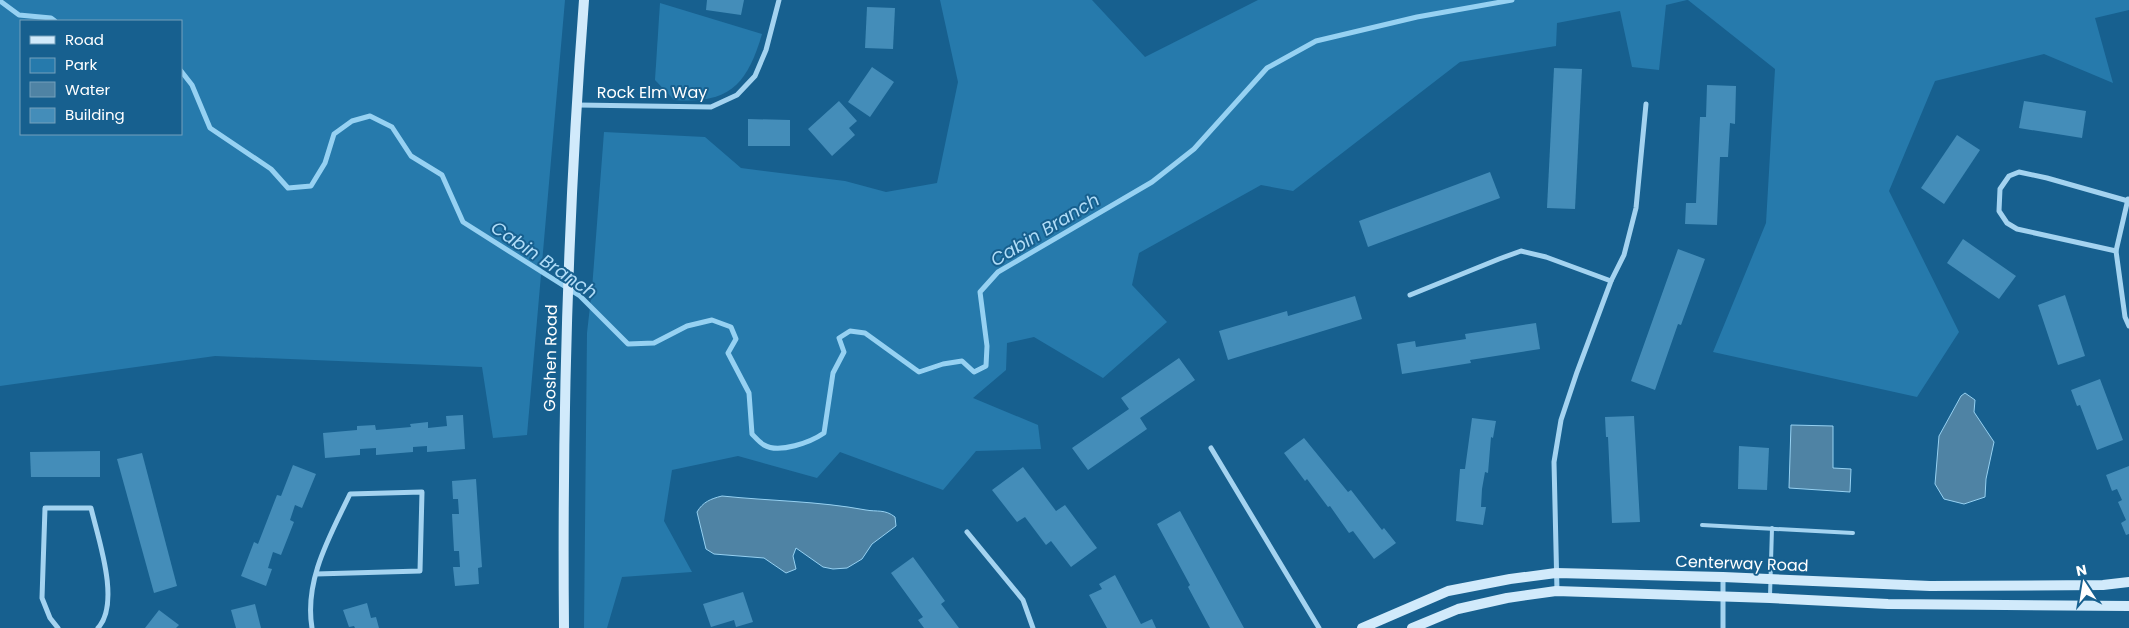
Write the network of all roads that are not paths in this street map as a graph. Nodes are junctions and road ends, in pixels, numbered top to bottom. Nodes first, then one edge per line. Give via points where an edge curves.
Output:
1 (584, 0) edge
2 (779, 0) edge
3 (1646, 104) dead end
4 (578, 105) junction
5 (2128, 199) edge
6 (2116, 251) junction
7 (1611, 281) junction
8 (1410, 295) dead end
9 (2129, 326) edge
10 (1211, 448) dead end
11 (1702, 525) dead end
12 (1772, 528) junction
13 (967, 532) dead end
14 (1853, 533) dead end
15 (1556, 573) junction
16 (316, 574) junction
17 (1723, 577) junction
18 (1769, 579) junction
19 (2129, 582) edge
20 (1557, 592) junction
21 (1723, 597) junction
22 (1770, 598) junction
23 (2129, 606) edge
24 (58, 628) edge
25 (98, 628) edge
26 (312, 628) edge
27 (564, 628) edge
28 (1033, 628) edge
29 (1318, 628) edge
30 (1362, 628) edge
31 (1412, 628) edge
32 (1723, 628) edge

1 - 4 street, Goshen Road
2 - 4 street, Rock Elm Way via 766,50 755,76 737,95 711,107
3 - 7 street via 1636,208 1624,255
4 - 27 street, Goshen Road via 566,304
5 - 6 street
5 - 6 street via 2019,172 2009,176 2000,189 1999,211 2007,223 2017,229
6 - 9 street
7 - 8 street via 1546,257 1521,252
7 - 15 street via 1561,420 1554,462
10 - 29 street
11 - 12 lane
12 - 14 lane
12 - 18 lane
13 - 28 street via 1023,600
15 - 17 street, Centerway Road
15 - 20 street
15 - 30 street, Centerway Road via 1448,591
16 - 16 street via 323,549 350,494 422,492 420,571
16 - 26 street via 309,610
17 - 18 street, Centerway Road
17 - 21 street
18 - 19 street, Centerway Road via 1930,586
18 - 22 lane
20 - 21 street
20 - 31 street via 1507,598 1458,609
21 - 22 street
21 - 32 street
22 - 23 street via 1888,604
24 - 25 street via 42,598 45,508 91,508 107,574 108,602 103,622

